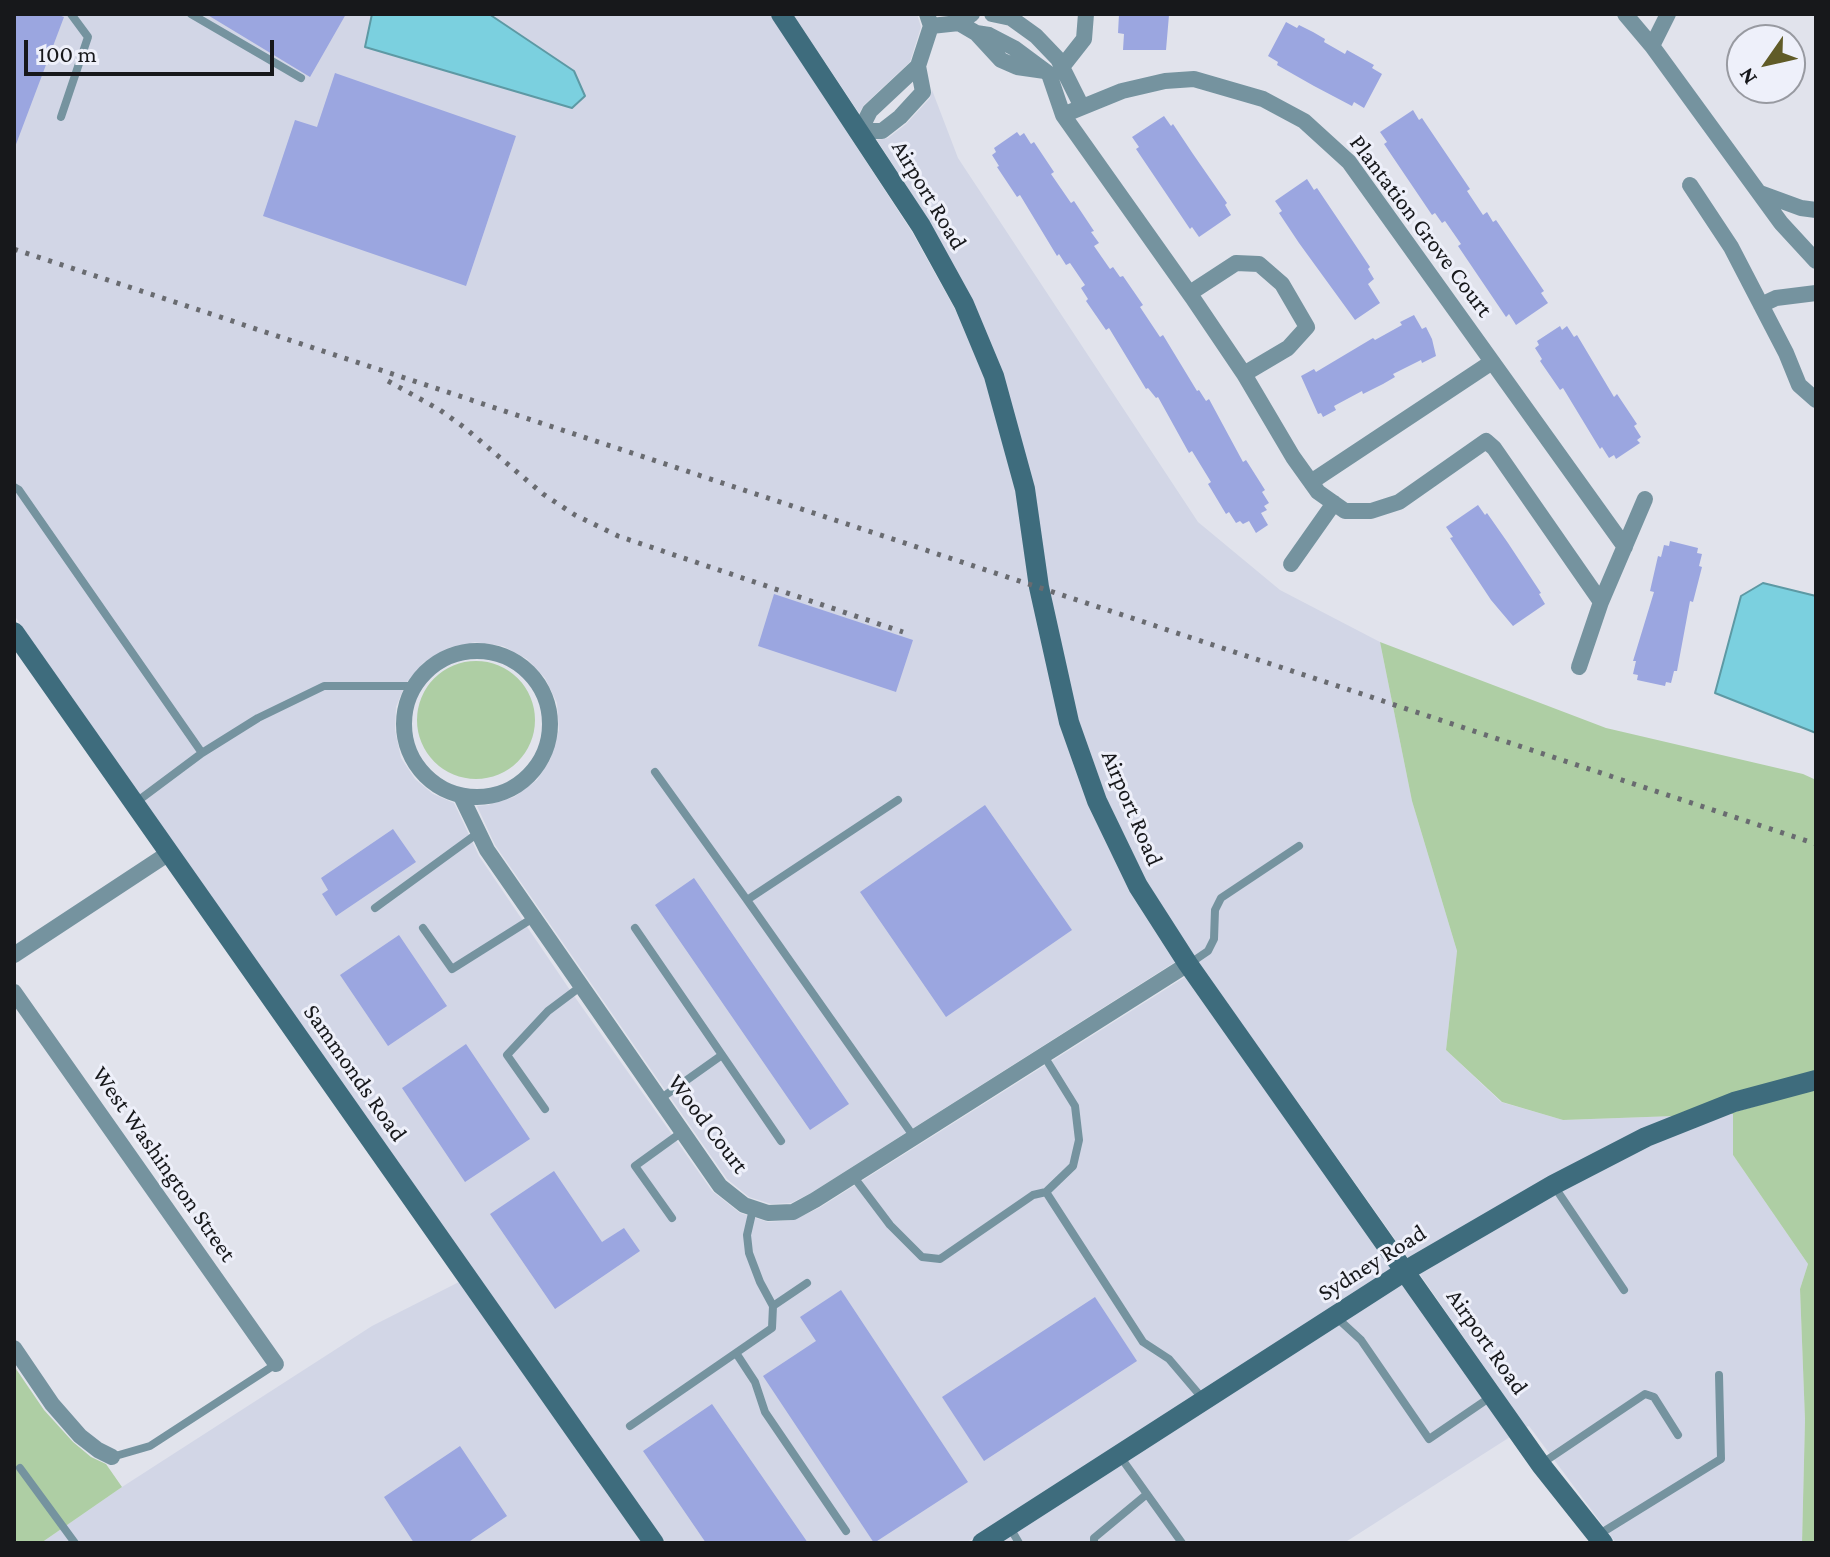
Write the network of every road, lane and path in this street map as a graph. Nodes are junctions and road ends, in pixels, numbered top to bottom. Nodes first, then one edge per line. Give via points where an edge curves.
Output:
1 (71, 14) edge
2 (191, 14) edge
3 (781, 14) edge
4 (992, 14) edge
5 (1023, 14) edge
6 (1086, 14) edge
7 (1625, 14) edge
8 (1668, 14) edge
9 (968, 16) edge
10 (929, 20) edge
11 (1652, 46) junction
12 (918, 66) junction
13 (1056, 67) junction
14 (301, 78) dead end
15 (1082, 107) junction
16 (1063, 115) junction
17 (61, 117) dead end
18 (860, 131) junction
19 (1690, 185) dead end
20 (1760, 193) junction
21 (1816, 210) edge
22 (1816, 261) edge
23 (1190, 293) junction
24 (1816, 293) edge
25 (1761, 305) junction
26 (1492, 362) junction
27 (1244, 374) junction
28 (1816, 400) edge
29 (1311, 482) junction
30 (14, 487) edge
31 (1645, 499) dead end
32 (1334, 503) junction
33 (1625, 547) junction
34 (1291, 564) dead end
35 (1601, 602) junction
36 (14, 632) edge
37 (1579, 667) dead end
38 (414, 686) junction
39 (202, 753) junction
40 (655, 772) dead end
41 (461, 796) junction
42 (898, 800) dead end
43 (134, 803) junction
44 (479, 833) junction
45 (1299, 846) dead end
46 (169, 853) junction
47 (747, 900) junction
48 (375, 908) dead end
49 (533, 918) junction
50 (423, 928) dead end
51 (635, 928) dead end
52 (14, 955) edge
53 (1188, 964) junction
54 (580, 987) junction
55 (14, 992) edge
56 (722, 1055) junction
57 (1044, 1056) junction
58 (1816, 1080) edge
59 (659, 1099) junction
60 (545, 1109) dead end
61 (682, 1132) junction
62 (914, 1138) junction
63 (781, 1141) dead end
64 (853, 1176) junction
65 (1553, 1185) junction
66 (1046, 1192) junction
67 (753, 1208) junction
68 (672, 1218) dead end
69 (1405, 1271) junction
70 (807, 1283) dead end
71 (1624, 1290) dead end
72 (773, 1306) junction
73 (1335, 1316) junction
74 (14, 1348) edge
75 (736, 1353) junction
76 (276, 1364) joint
77 (1719, 1375) dead end
78 (1492, 1395) junction
79 (1204, 1400) junction
80 (630, 1426) dead end
81 (1678, 1435) dead end
82 (1119, 1455) junction
83 (112, 1457) joint
84 (1541, 1465) junction
85 (20, 1468) dead end
86 (1147, 1494) junction
87 (846, 1531) dead end
88 (1014, 1534) edge
89 (1600, 1539) edge
90 (75, 1543) edge
91 (654, 1543) edge
92 (982, 1543) edge
93 (1094, 1543) edge
94 (1182, 1543) edge

1 - 17 lane via 88,37
2 - 14 lane
3 - 18 street, Airport Road
4 - 13 street via 1011,18 1036,36
5 - 13 street via 1049,35
6 - 13 street via 1084,39
7 - 11 street
8 - 11 street
9 - 10 street
9 - 13 street via 976,33
10 - 12 street
11 - 20 street
12 - 18 street via 870,111
12 - 18 street via 923,92 882,131
13 - 15 street
13 - 16 street
15 - 16 street, Plantation Grove Court
15 - 26 street, Plantation Grove Court via 1122,91 1194,79 1263,99 1304,121 1349,162
16 - 23 street
18 - 53 street, Airport Road via 964,304 994,376 1025,489 1039,587 1069,722 1097,801 1138,886
19 - 25 street
20 - 21 street
20 - 22 street
23 - 27 street
23 - 27 street via 1236,263 1259,264 1282,284 1307,327 1288,348
24 - 25 street
25 - 28 street via 1799,385
26 - 29 street
26 - 33 street, Plantation Grove Court
27 - 29 street
29 - 32 street
30 - 39 lane
31 - 33 street
32 - 34 street
32 - 35 street via 1345,511 1371,511 1399,502 1486,441
33 - 35 street
35 - 37 street
36 - 43 street, Sammonds Road
38 - 39 lane via 324,686
38 - 41 street via 404,730 410,753 431,780
38 - 41 street via 452,655 476,651 500,655 522,667 548,707 550,732 543,756 529,776 486,797
39 - 43 lane
40 - 47 lane
41 - 44 street, Wood Court
42 - 47 lane
43 - 46 street, Sammonds Road
44 - 48 lane
44 - 49 street, Wood Court
45 - 53 lane via 1221,898 1208,951
46 - 52 street
46 - 91 street, Sammonds Road
47 - 62 lane
49 - 50 lane via 452,969
49 - 54 street, Wood Court
51 - 56 lane
53 - 57 street, Wood Court
53 - 69 street, Airport Road
54 - 59 street, Wood Court
54 - 60 lane via 548,1011 507,1055
55 - 76 street, West Washington Street
56 - 59 lane
56 - 63 lane
57 - 62 street, Wood Court
57 - 66 lane via 1075,1106 1079,1140 1073,1166
58 - 65 street, Sydney Road via 1734,1102 1646,1137
59 - 61 street, Wood Court
61 - 67 street, Wood Court via 720,1186
61 - 68 lane via 635,1166
62 - 64 street, Wood Court
64 - 66 lane via 922,1257 940,1259 1033,1195
64 - 67 street, Wood Court via 793,1212
65 - 69 street, Sydney Road
65 - 71 lane
66 - 79 lane via 1143,1342 1169,1359
67 - 72 lane via 749,1253
69 - 73 street, Sydney Road
69 - 78 street, Airport Road
70 - 72 lane
72 - 75 lane via 772,1328
73 - 78 lane via 1361,1340 1429,1439
73 - 79 street, Sydney Road
74 - 83 street via 80,1436
75 - 80 lane
75 - 87 lane via 755,1382 765,1412
76 - 83 lane via 150,1446
77 - 89 lane via 1721,1459
78 - 84 street, Airport Road
79 - 82 street, Sydney Road
81 - 84 lane via 1654,1397 1645,1394
82 - 86 lane
82 - 88 street, Sydney Road
84 - 89 street, Airport Road
85 - 90 lane
86 - 93 lane
86 - 94 lane
88 - 92 street, Sydney Road

